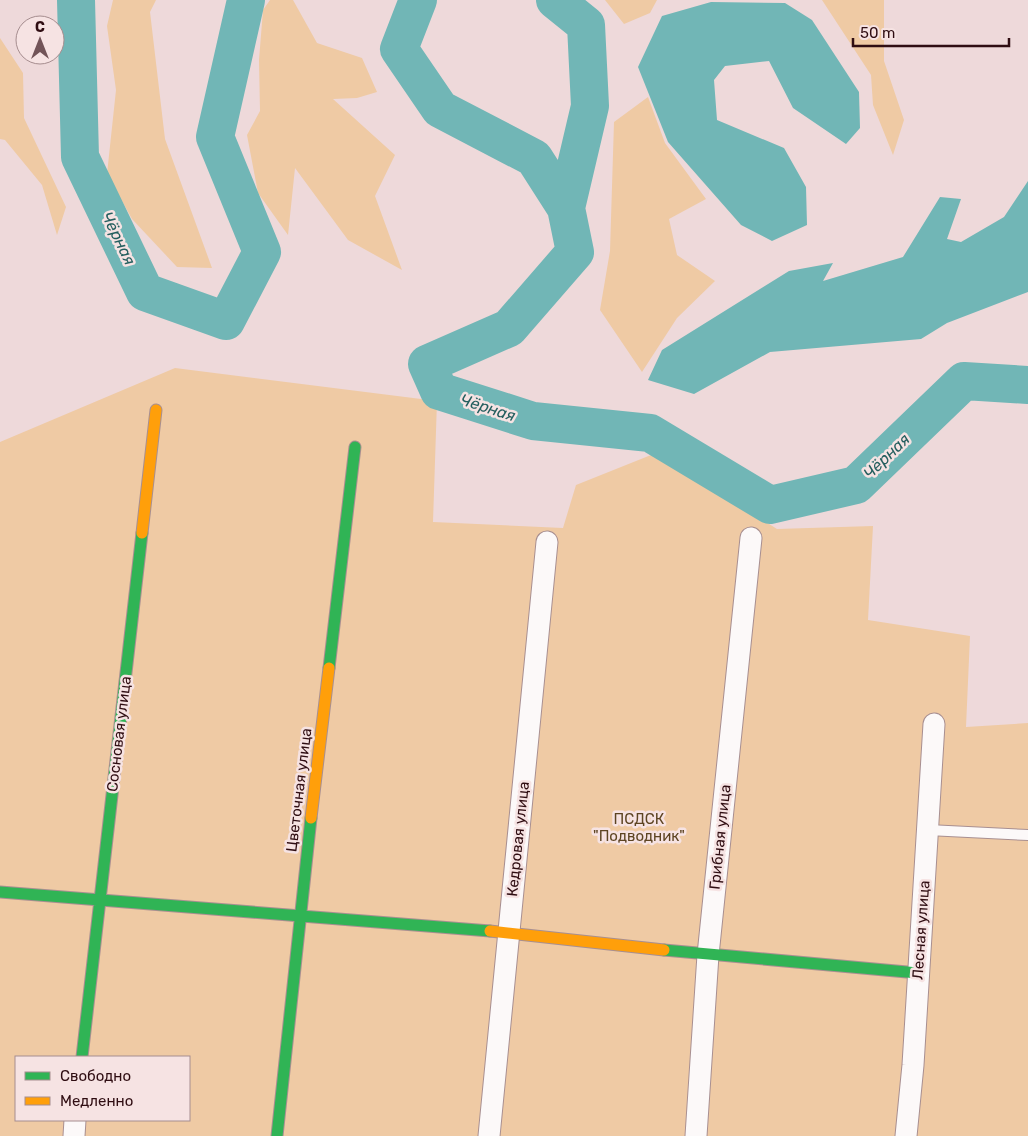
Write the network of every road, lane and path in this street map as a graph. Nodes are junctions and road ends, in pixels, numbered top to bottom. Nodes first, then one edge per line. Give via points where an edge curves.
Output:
1 (156, 410) dead end
2 (355, 448) dead end
3 (751, 538) dead end
4 (547, 542) dead end
5 (934, 724) dead end
6 (928, 830) junction
7 (1028, 834) edge
8 (0, 892) edge
9 (100, 900) junction
10 (299, 916) junction
11 (509, 933) junction
12 (708, 955) junction
13 (918, 973) junction
14 (82, 1056) edge
15 (75, 1121) edge
16 (74, 1136) edge
17 (277, 1136) edge
18 (489, 1136) edge
19 (696, 1136) edge
20 (906, 1136) edge

1 - 9 street, Сосновая улица
2 - 10 street, Цветочная улица
3 - 12 street, Грибная улица
4 - 11 street, Кедровая улица
5 - 6 street, Лесная улица
6 - 7 lane
6 - 13 street, Лесная улица
8 - 9 street
9 - 10 street
9 - 14 street, Сосновая улица
10 - 11 street
10 - 17 street, Цветочная улица
11 - 12 street
11 - 18 street, Кедровая улица
12 - 13 street
12 - 19 street, Грибная улица
13 - 20 street, Лесная улица via 914,1065
15 - 16 street

